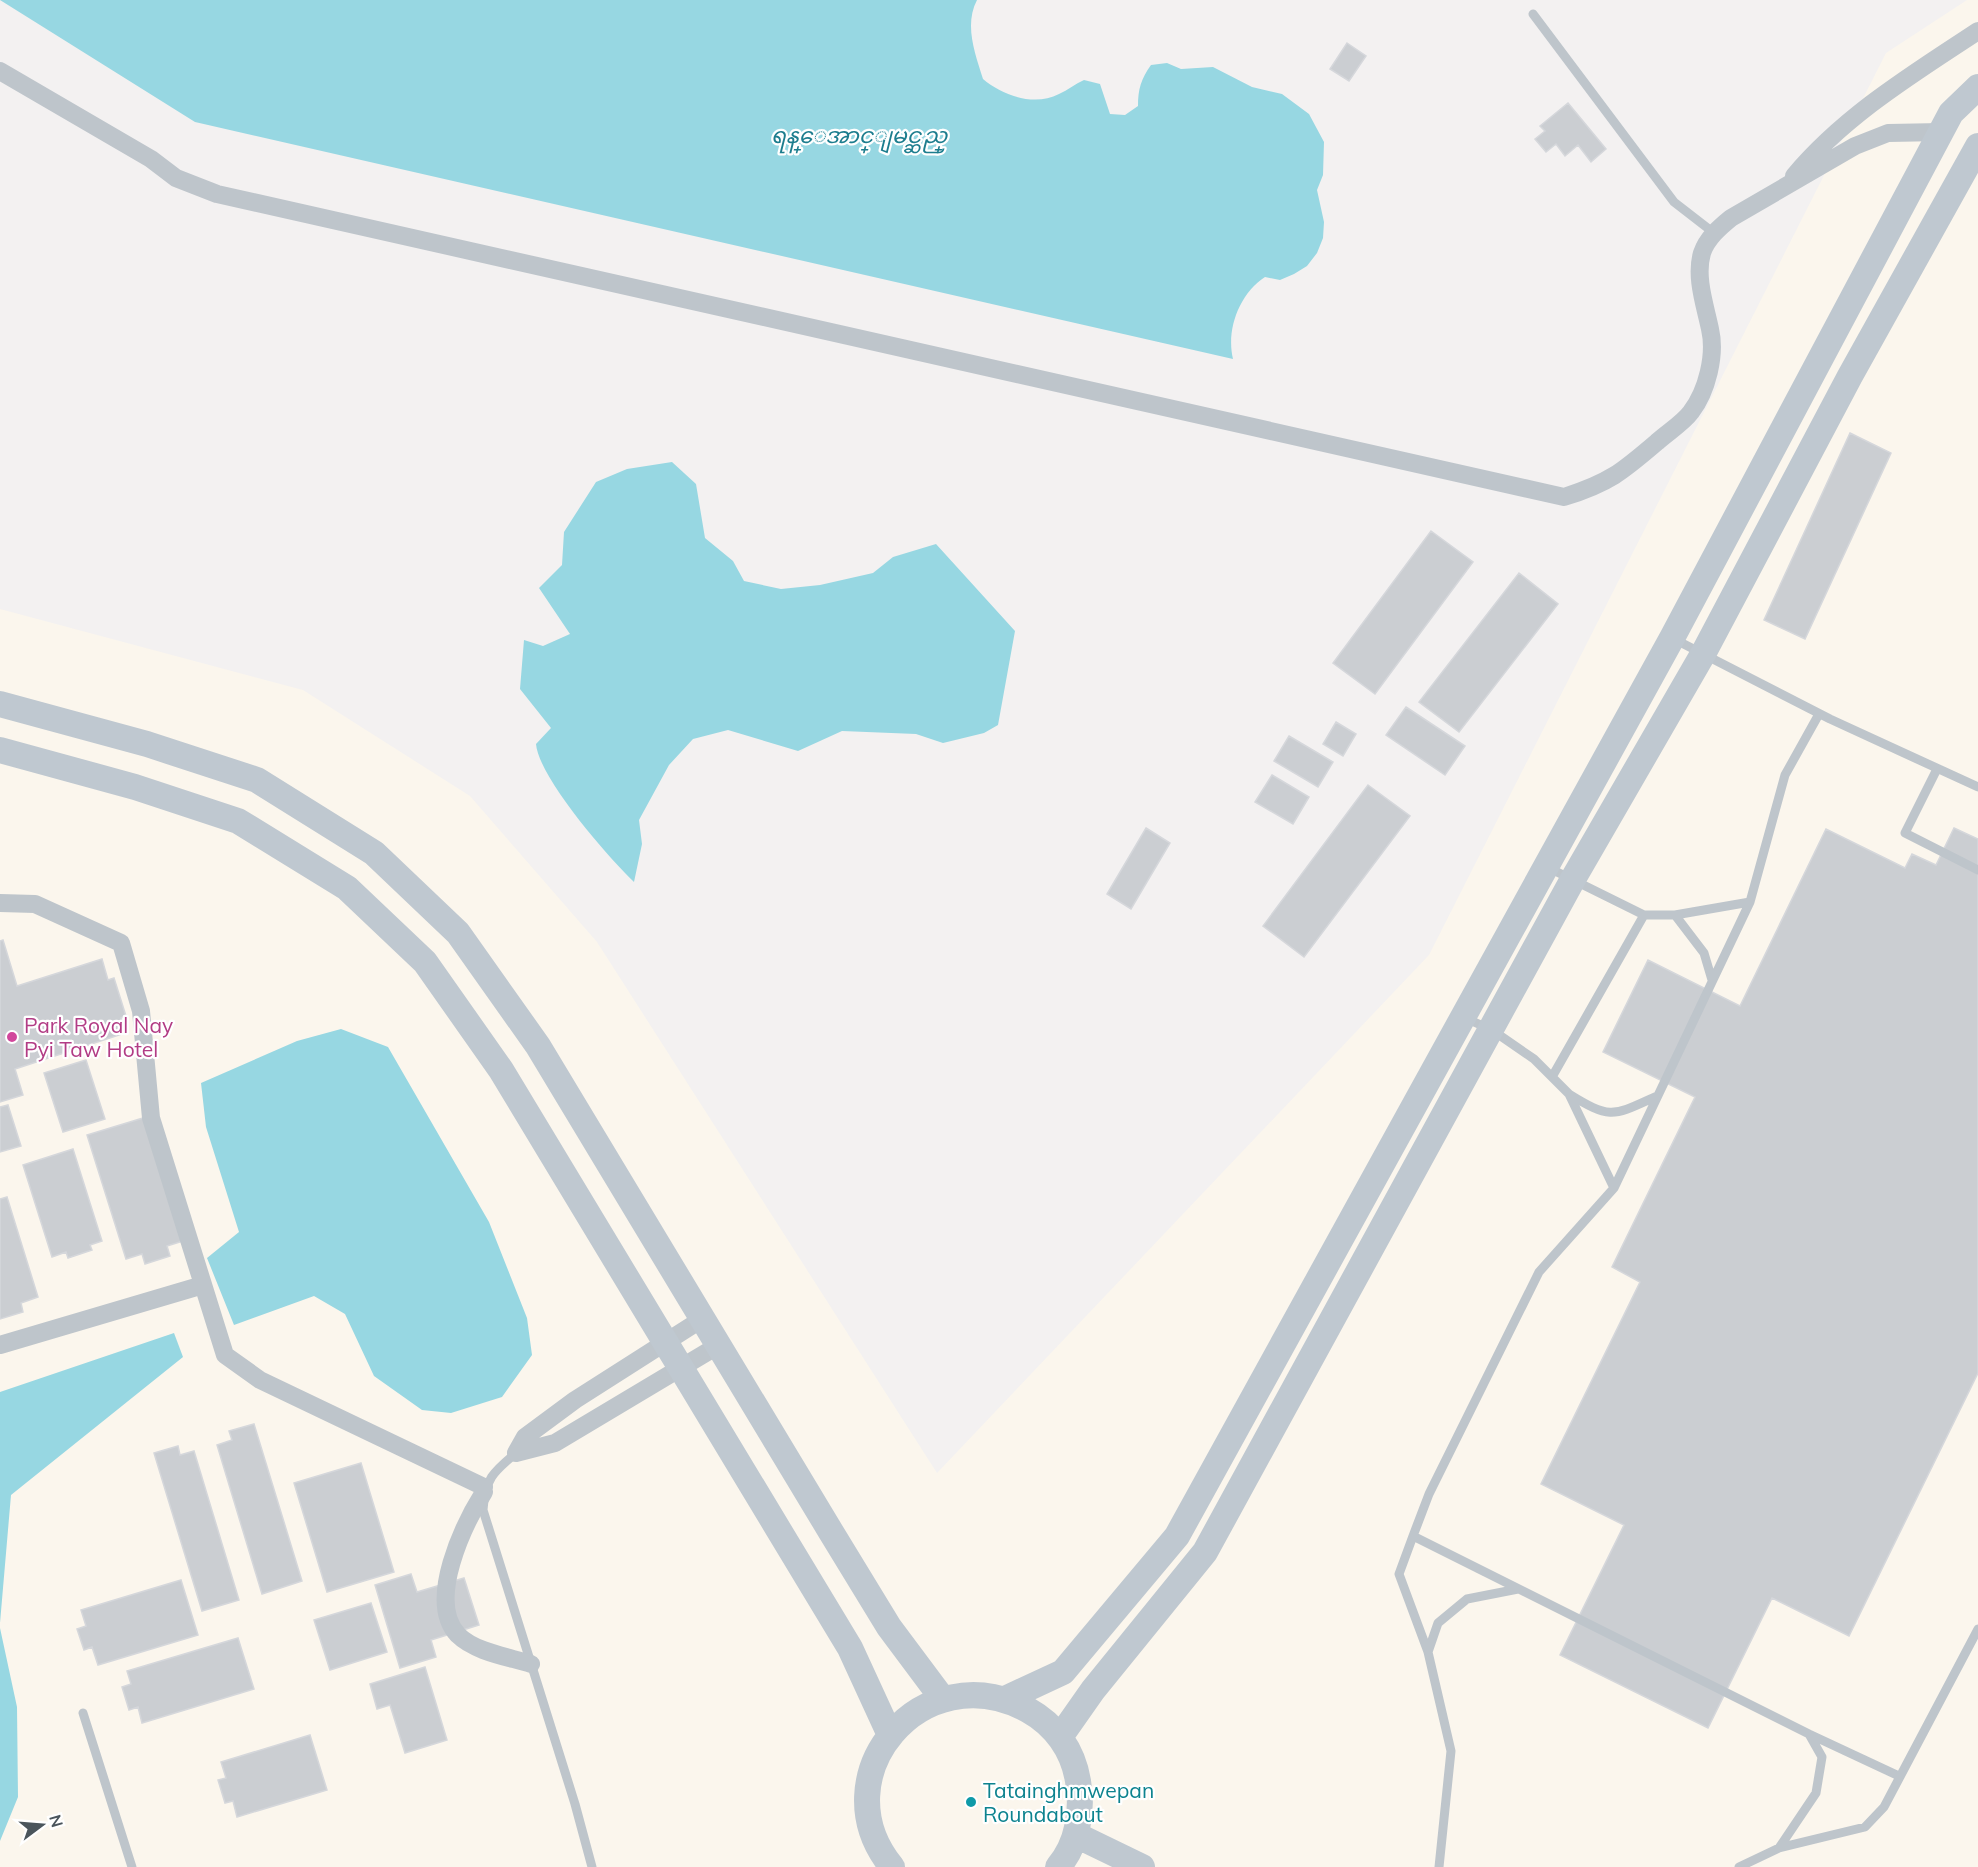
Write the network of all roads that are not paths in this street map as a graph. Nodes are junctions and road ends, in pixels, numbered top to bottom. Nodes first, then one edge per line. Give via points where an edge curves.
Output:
1 (1533, 14) dead end
2 (1978, 31) edge
3 (0, 71) edge
4 (1978, 87) edge
5 (1942, 132) junction
6 (1978, 146) edge
7 (1785, 187) junction
8 (1714, 232) junction
9 (1672, 638) junction
10 (1703, 654) junction
11 (0, 704) edge
12 (1819, 714) junction
13 (0, 750) edge
14 (1937, 769) junction
15 (1978, 787) edge
16 (1545, 866) junction
17 (1978, 870) edge
18 (1573, 879) junction
19 (1750, 902) junction
20 (0, 903) edge
21 (1644, 915) junction
22 (1675, 915) junction
23 (1712, 980) junction
24 (1462, 1017) junction
25 (1492, 1030) junction
26 (1552, 1077) junction
27 (1569, 1094) junction
28 (1657, 1096) junction
29 (1614, 1188) junction
30 (203, 1285) junction
31 (702, 1319) junction
32 (665, 1343) junction
33 (0, 1344) edge
34 (718, 1345) junction
35 (680, 1369) junction
36 (516, 1453) junction
37 (484, 1490) junction
38 (1413, 1536) junction
39 (1518, 1589) junction
40 (1978, 1629) edge
41 (1428, 1652) junction
42 (531, 1664) junction
43 (942, 1698) junction
44 (1006, 1698) junction
45 (83, 1713) dead end
46 (1809, 1734) junction
47 (890, 1735) junction
48 (1060, 1737) junction
49 (1899, 1776) junction
50 (1076, 1835) junction
51 (1779, 1848) junction
52 (1061, 1866) edge
53 (132, 1867) edge
54 (592, 1867) edge
55 (892, 1867) edge
56 (1142, 1867) edge
57 (1439, 1867) edge
58 (1739, 1867) edge

1 - 8 lane via 1674,202
2 - 7 street via 1901,81 1843,126
3 - 8 street via 151,159 176,178 217,194 1564,497 1598,487 1620,473 1691,412 1703,392 1711,364 1711,332 1701,296 1702,253
4 - 5 street via 1952,113
5 - 7 street via 1888,133 1855,146
5 - 9 street
6 - 10 street
7 - 8 street
9 - 10 lane
9 - 16 street
10 - 12 lane
10 - 18 street
11 - 31 street via 147,744 257,780 374,853 458,933 538,1046
12 - 14 lane
12 - 19 lane via 1785,775
13 - 32 street via 135,787 238,821 347,888 425,962 501,1070
14 - 15 lane
14 - 17 lane via 1905,833
16 - 18 lane
16 - 24 street
18 - 21 lane
18 - 25 street
19 - 22 lane
19 - 23 lane
20 - 30 street via 35,903 121,943 141,1011 152,1118
21 - 22 lane
21 - 26 lane
22 - 23 lane via 1704,953
23 - 28 lane
24 - 25 lane
24 - 44 street via 1177,1536 1064,1672
25 - 26 lane via 1534,1059
25 - 48 street via 1205,1552 1093,1690
26 - 27 lane
27 - 28 lane via 1600,1113 1624,1111
27 - 29 lane
28 - 29 lane
29 - 38 lane via 1539,1272 1429,1494
30 - 33 street
30 - 37 street via 225,1355 260,1380
31 - 32 street
31 - 34 street
32 - 35 street
32 - 36 street via 543,1423 525,1437
34 - 35 street
34 - 43 street via 889,1627
35 - 36 street via 555,1443
35 - 47 street via 850,1648
36 - 37 lane via 496,1469
37 - 42 lane via 483,1510
37 - 42 street via 453,1557 447,1596 451,1625 460,1637 488,1651
38 - 39 lane
38 - 41 lane via 1400,1574
39 - 41 lane via 1467,1599 1438,1623
39 - 46 lane
40 - 49 lane
41 - 57 lane via 1451,1751
42 - 54 lane
43 - 44 street via 974,1693
43 - 47 street via 913,1713
44 - 48 street via 1043,1718
45 - 53 lane
46 - 49 lane
46 - 51 lane via 1822,1757 1816,1793
47 - 55 street via 874,1763 868,1794 871,1827
48 - 50 street via 1076,1767 1082,1801
49 - 51 lane via 1884,1807 1866,1827
50 - 52 street
50 - 56 street
51 - 58 lane

